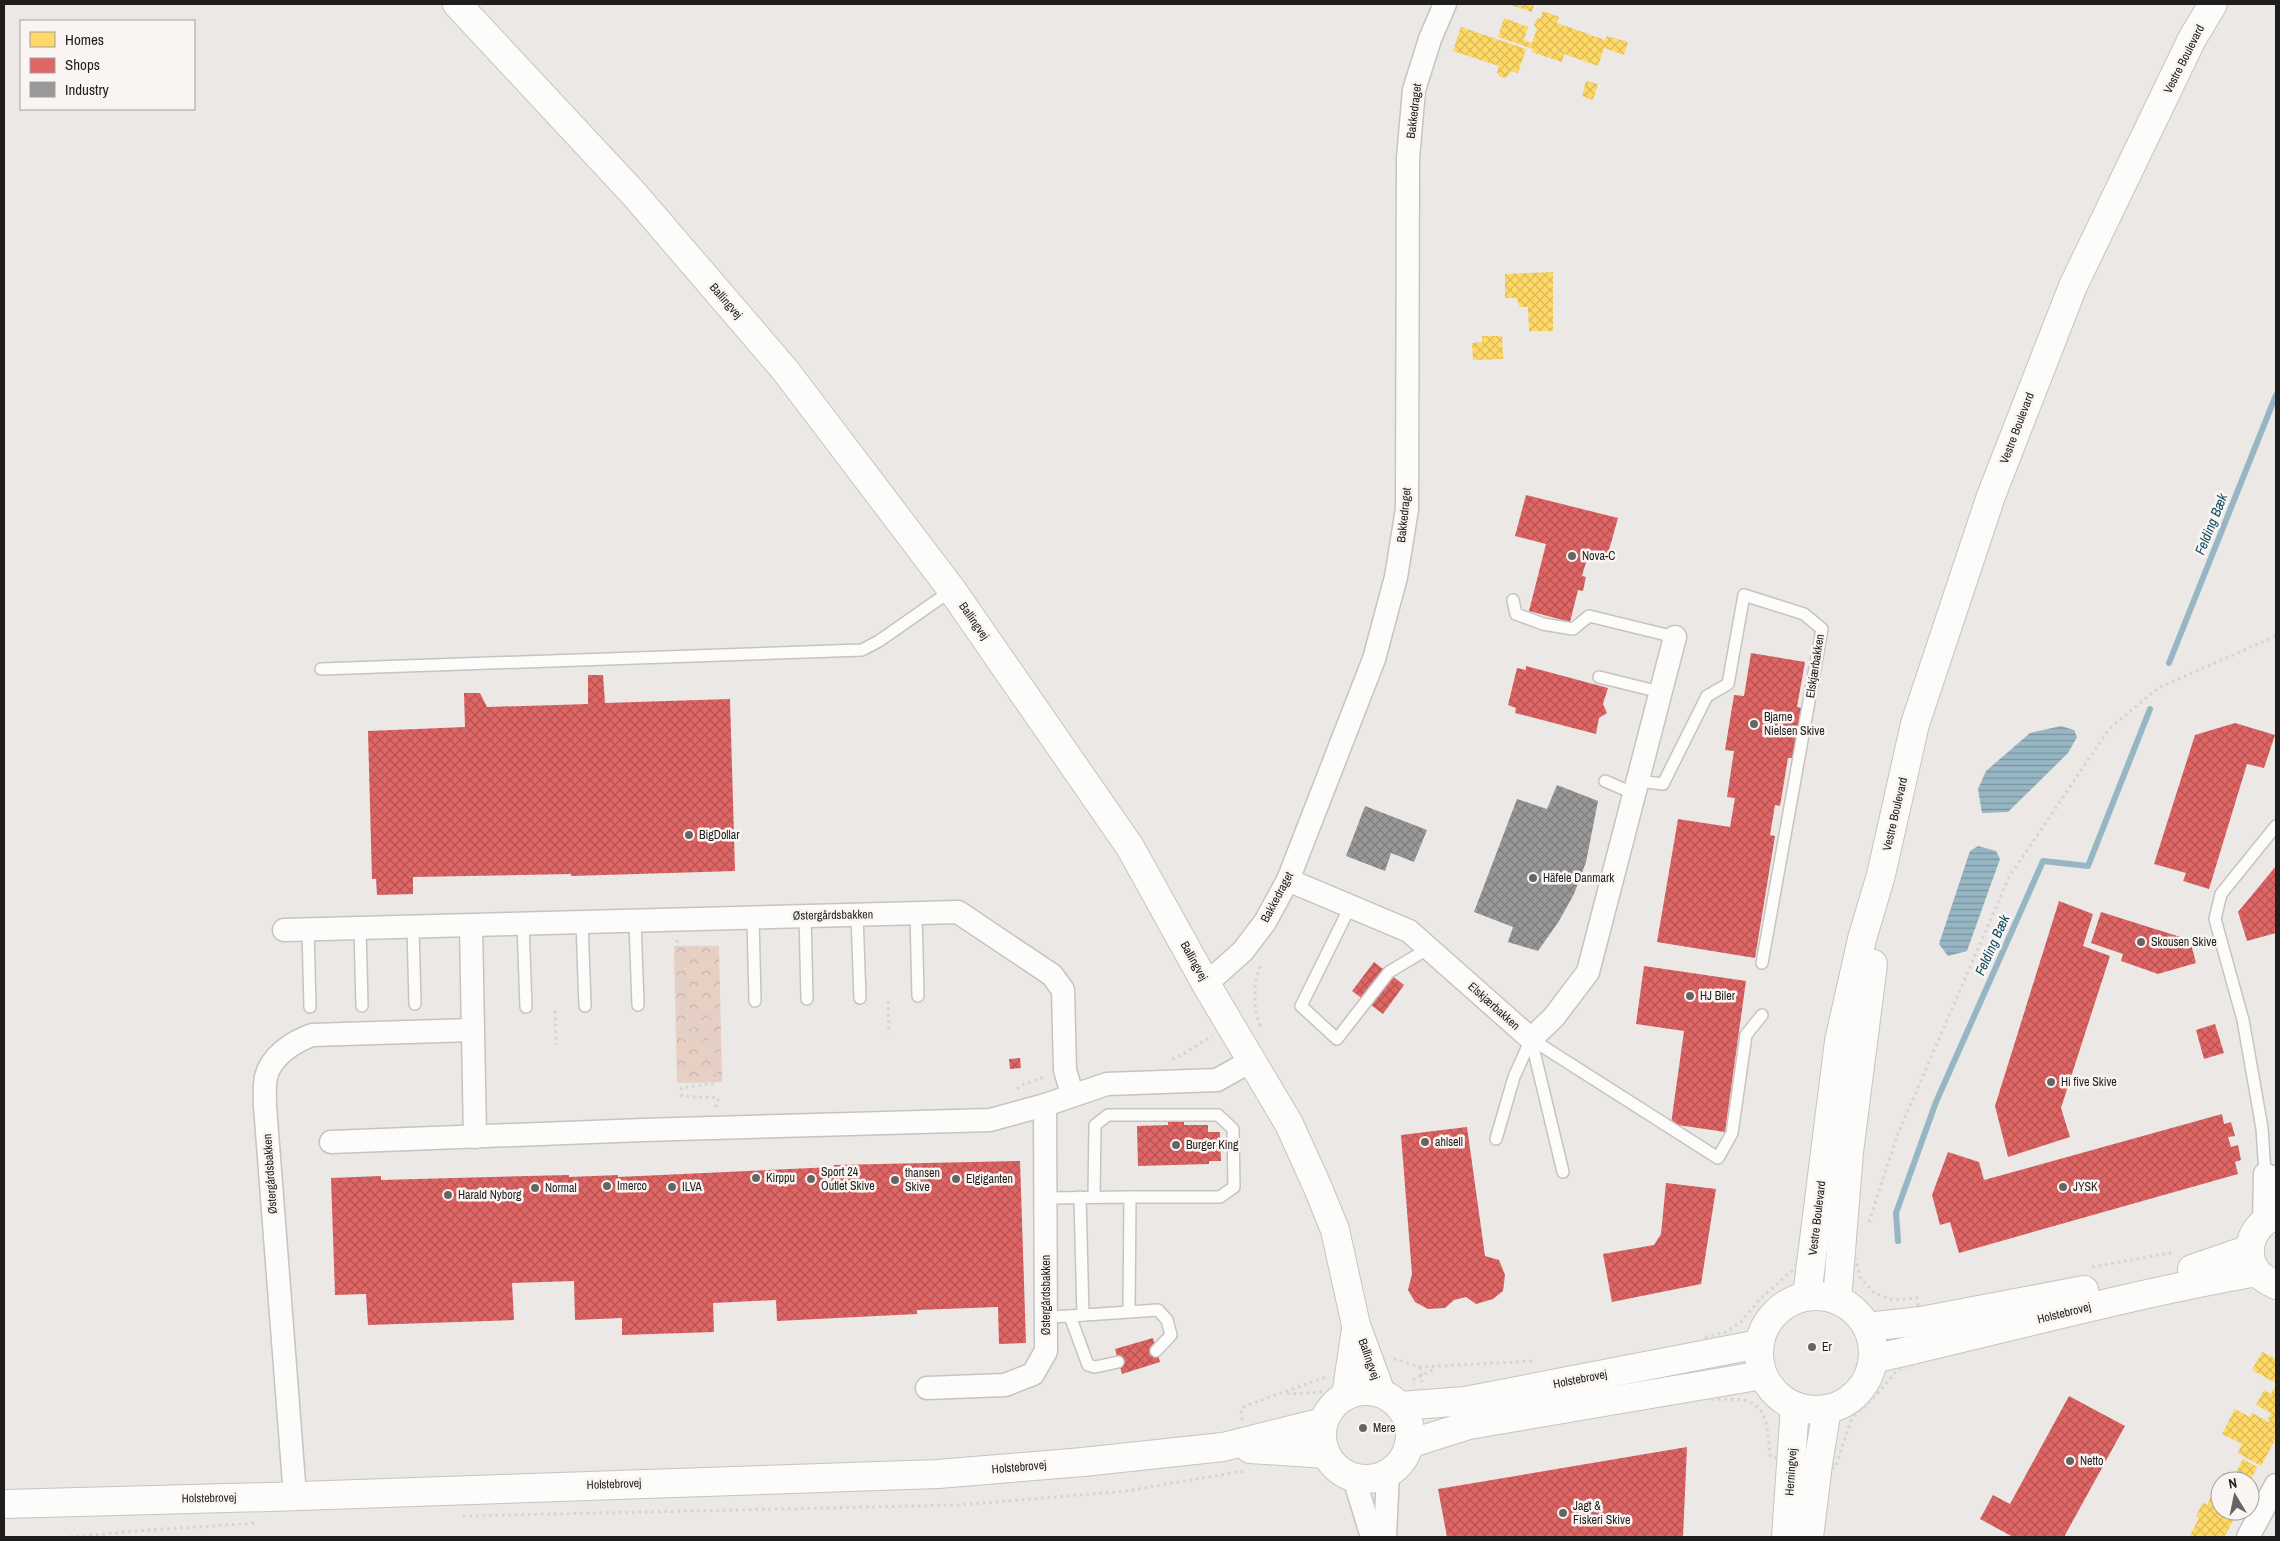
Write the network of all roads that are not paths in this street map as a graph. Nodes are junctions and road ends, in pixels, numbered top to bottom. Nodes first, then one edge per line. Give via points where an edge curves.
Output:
1 (457, 4) edge
2 (1445, 4) edge
3 (2214, 4) edge
4 (952, 590) junction
5 (1512, 600) dead end
6 (1675, 637) joint
7 (321, 669) dead end
8 (1599, 677) dead end
9 (1660, 692) junction
10 (1604, 781) dead end
11 (1636, 788) junction
12 (2276, 826) edge
13 (1881, 876) junction
14 (1288, 880) junction
15 (1350, 907) junction
16 (916, 913) junction
17 (858, 915) junction
18 (805, 916) junction
19 (753, 918) junction
20 (635, 921) junction
21 (582, 922) junction
22 (523, 924) junction
23 (470, 926) junction
24 (413, 927) junction
25 (360, 928) junction
26 (308, 929) junction
27 (284, 930) dead end
28 (1429, 948) junction
29 (1762, 962) dead end
30 (1206, 984) junction
31 (918, 996) dead end
32 (860, 998) dead end
33 (807, 999) dead end
34 (755, 1000) dead end
35 (415, 1004) dead end
36 (638, 1005) dead end
37 (362, 1006) dead end
38 (585, 1006) dead end
39 (310, 1007) dead end
40 (526, 1008) dead end
41 (1762, 1015) dead end
42 (472, 1030) junction
43 (1531, 1039) junction
44 (1251, 1061) junction
45 (1072, 1094) junction
46 (1045, 1105) junction
47 (475, 1137) junction
48 (1496, 1139) dead end
49 (331, 1142) dead end
50 (1563, 1172) dead end
51 (2273, 1178) edge
52 (1094, 1197) junction
53 (1130, 1197) junction
54 (1046, 1198) junction
55 (1080, 1198) junction
56 (2270, 1219) edge
57 (2261, 1268) edge
58 (1807, 1296) junction
59 (1837, 1300) junction
60 (1129, 1312) junction
61 (1083, 1315) junction
62 (1070, 1316) junction
63 (1045, 1317) junction
64 (1356, 1325) junction
65 (1867, 1327) junction
66 (1759, 1344) junction
67 (1156, 1350) dead end
68 (1873, 1359) junction
69 (1118, 1362) dead end
70 (1763, 1375) junction
71 (927, 1388) dead end
72 (1346, 1396) junction
73 (1390, 1400) junction
74 (1795, 1406) junction
75 (1827, 1409) junction
76 (1323, 1422) junction
77 (1409, 1444) junction
78 (1223, 1447) junction
79 (1326, 1454) junction
80 (1805, 1463) junction
81 (1388, 1473) junction
82 (1354, 1478) junction
83 (2276, 1484) edge
84 (295, 1496) junction
85 (4, 1504) edge
86 (1372, 1537) edge
87 (1385, 1537) edge
88 (1786, 1537) edge
89 (1809, 1537) edge
90 (2248, 1537) edge

1 - 4 main road, Ballingvej via 634,194 785,370
2 - 14 street, Bakkedraget via 1430,38 1414,90 1408,158 1408,508 1396,577 1374,659
3 - 13 main road, Vestre Boulevard via 2192,39 2073,286 1991,496 1915,724
4 - 7 lane via 879,642 862,650
4 - 30 main road, Ballingvej via 1130,847
5 - 6 lane via 1516,614 1543,624 1573,629 1588,616
6 - 9 street, Elskjærbakken
8 - 9 lane
9 - 11 street, Elskjærbakken
10 - 11 lane
11 - 29 lane, Elskjærbakken via 1663,784 1707,696 1728,684 1744,595 1804,614 1822,629
11 - 43 street, Elskjærbakken via 1588,972 1554,1018
12 - 51 lane via 2221,894 2215,919 2243,1020
13 - 58 main road, Vestre Boulevard via 1862,939 1839,1041
13 - 59 main road, Vestre Boulevard via 1877,938 1861,1045 1851,1242
14 - 15 street, Elskjærbakken
14 - 30 street, Bakkedraget via 1265,922 1243,951
15 - 28 street, Elskjærbakken via 1409,931
15 - 28 lane via 1301,1006 1337,1039 1389,972
16 - 17 street, Østergårdsbakken
16 - 31 lane
16 - 45 street, Østergårdsbakken via 958,912 1052,975 1062,990 1065,1070
17 - 18 street, Østergårdsbakken
17 - 32 lane
18 - 19 street, Østergårdsbakken
18 - 33 lane
19 - 20 street, Østergårdsbakken
19 - 34 lane
20 - 21 street, Østergårdsbakken
20 - 36 lane
21 - 22 street, Østergårdsbakken
21 - 38 lane
22 - 23 street, Østergårdsbakken
22 - 40 lane
23 - 24 street, Østergårdsbakken
23 - 42 street
24 - 25 street, Østergårdsbakken
24 - 35 lane
25 - 26 street, Østergårdsbakken
25 - 37 lane
26 - 27 street, Østergårdsbakken
26 - 39 lane
28 - 43 street, Elskjærbakken
30 - 44 main road, Ballingvej
41 - 43 lane via 1746,1035 1732,1133 1718,1158
42 - 47 street
42 - 84 street, Østergårdsbakken via 312,1036 294,1041 266,1076 265,1106
43 - 48 lane via 1514,1078
43 - 50 lane
44 - 45 street via 1217,1080 1107,1084
44 - 64 main road, Ballingvej via 1288,1124 1335,1230
45 - 46 street
46 - 47 street via 990,1120
46 - 54 street, Østergårdsbakken
47 - 49 street
51 - 56 street
52 - 53 lane
52 - 53 lane via 1095,1124 1108,1115 1218,1115 1233,1129 1234,1187 1220,1197
52 - 55 lane
53 - 60 lane
54 - 55 lane
54 - 63 street, Østergårdsbakken
55 - 61 lane
56 - 57 main road via 2257,1229 2252,1239
57 - 65 main road, Holstebrovej via 2206,1265 1921,1320
57 - 68 main road, Holstebrovej
58 - 59 main road
58 - 66 main road via 1775,1312
59 - 65 main road via 1859,1316
60 - 61 lane
60 - 67 lane via 1158,1310 1167,1320 1171,1335
61 - 62 lane
62 - 63 lane
62 - 69 lane via 1088,1365
63 - 71 street, Østergårdsbakken via 1046,1351 1033,1374 1005,1385
64 - 72 main road, Ballingvej
64 - 73 main road, Ballingvej
65 - 68 main road
66 - 70 main road
66 - 73 main road, Holstebrovej via 1700,1345 1465,1401
68 - 75 main road via 1868,1377 1858,1392 1844,1403
70 - 74 main road via 1776,1394
70 - 77 main road via 1469,1425
72 - 73 main road via 1357,1391
72 - 76 main road via 1328,1412
73 - 77 main road via 1409,1424
74 - 75 main road
74 - 80 main road, Herningvej
75 - 80 main road, Herningvej
76 - 78 main road, Holstebrovej
76 - 79 main road via 1321,1433
77 - 81 main road via 1402,1461
78 - 79 main road, Holstebrovej
78 - 84 main road, Holstebrovej via 938,1474
79 - 82 main road via 1342,1473
80 - 88 main road, Herningvej
80 - 89 main road, Herningvej
81 - 82 main road via 1366,1479
81 - 87 street
82 - 86 street
83 - 90 street
84 - 85 main road, Holstebrovej

